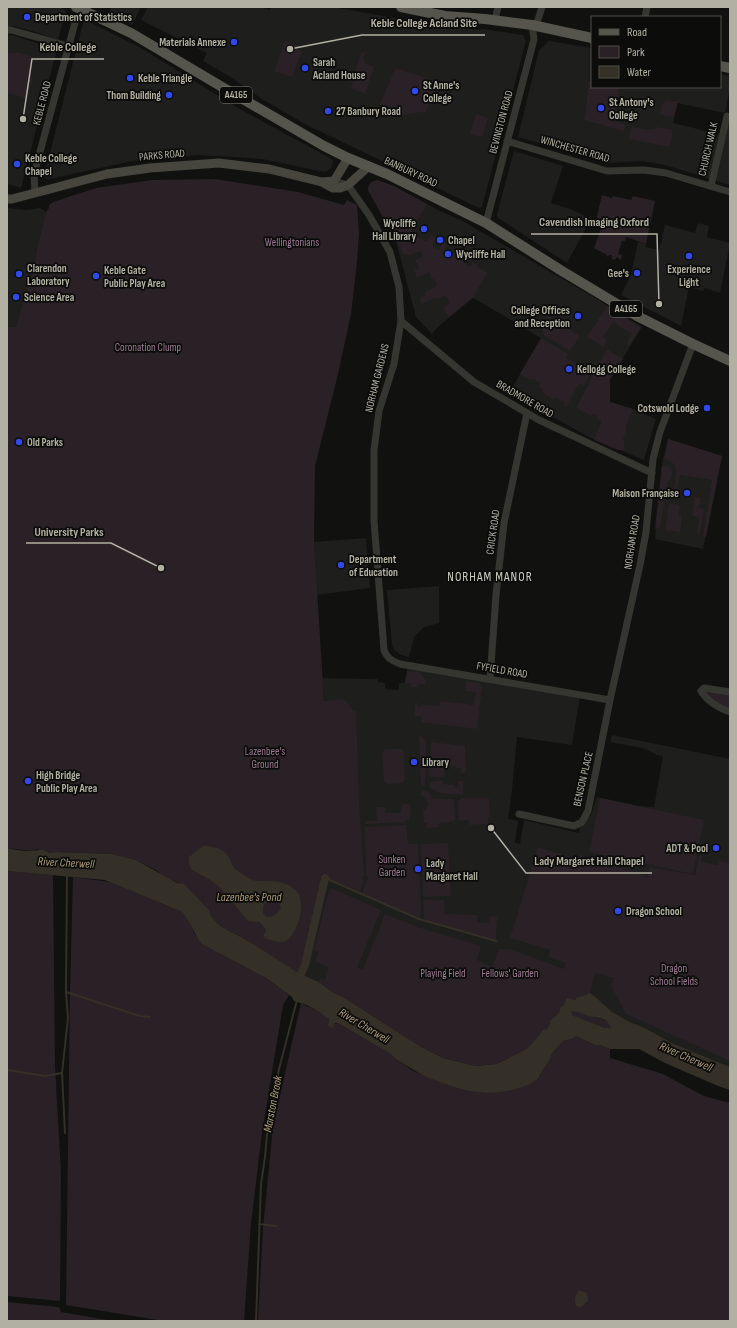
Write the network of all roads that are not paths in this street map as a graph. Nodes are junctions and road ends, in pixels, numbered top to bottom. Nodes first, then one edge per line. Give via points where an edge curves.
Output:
1 (401, 7) edge
2 (498, 7) edge
3 (542, 7) edge
4 (78, 8) edge
5 (76, 19) dead end
6 (495, 20) junction
7 (534, 26) junction
8 (7, 30) edge
9 (591, 38) edge
10 (68, 46) junction
11 (726, 116) dead end
12 (507, 141) junction
13 (348, 158) junction
14 (369, 166) junction
15 (334, 181) junction
16 (322, 182) junction
17 (348, 185) junction
18 (711, 186) junction
19 (730, 192) edge
20 (35, 193) junction
21 (7, 199) edge
22 (486, 223) junction
23 (401, 321) junction
24 (693, 344) junction
25 (730, 360) edge
26 (527, 413) junction
27 (652, 473) junction
28 (390, 660) joint
29 (490, 679) junction
30 (730, 692) edge
31 (610, 700) junction
32 (730, 712) edge
33 (519, 814) dead end

1 - 6 main road via 445,16
2 - 6 street
3 - 7 street
4 - 13 main road, BANBURY ROAD / A4165 via 131,33
5 - 10 street, KEBLE ROAD
6 - 7 main road
7 - 9 main road
7 - 12 street, BEVINGTON ROAD via 534,39
8 - 10 street
10 - 20 street, KEBLE ROAD via 34,174
11 - 18 street, CHURCH WALK
12 - 18 street, WINCHESTER ROAD via 607,171 644,170 666,173
12 - 22 street, BEVINGTON ROAD
13 - 14 main road, BANBURY ROAD / A4165
13 - 15 street
14 - 17 street
14 - 22 main road, BANBURY ROAD / A4165
15 - 16 street, PARKS ROAD
15 - 17 street, PARKS ROAD
16 - 17 street, PARKS ROAD via 334,188
16 - 20 street, PARKS ROAD via 268,169 219,163 107,174
17 - 23 street, NORHAM GARDENS via 390,252 399,287
18 - 19 street, WINCHESTER ROAD
20 - 21 street, PARKS ROAD
22 - 24 main road, BANBURY ROAD / A4165 via 624,308
23 - 26 street, BRADMORE ROAD via 474,382
23 - 28 street, NORHAM GARDENS via 394,364 379,411 374,450 374,521 384,650
24 - 25 main road, BANBURY ROAD / A4165
24 - 27 street, NORHAM ROAD via 660,432
26 - 27 street, BRADMORE ROAD via 561,432
26 - 29 street, CRICK ROAD via 504,523
27 - 31 street, NORHAM ROAD via 640,565
28 - 29 street, FYFIELD ROAD via 400,664
29 - 31 street, FYFIELD ROAD
30 - 32 street via 704,688 701,691 704,697
31 - 33 street, BENSON PLACE via 590,803 582,822 574,826

